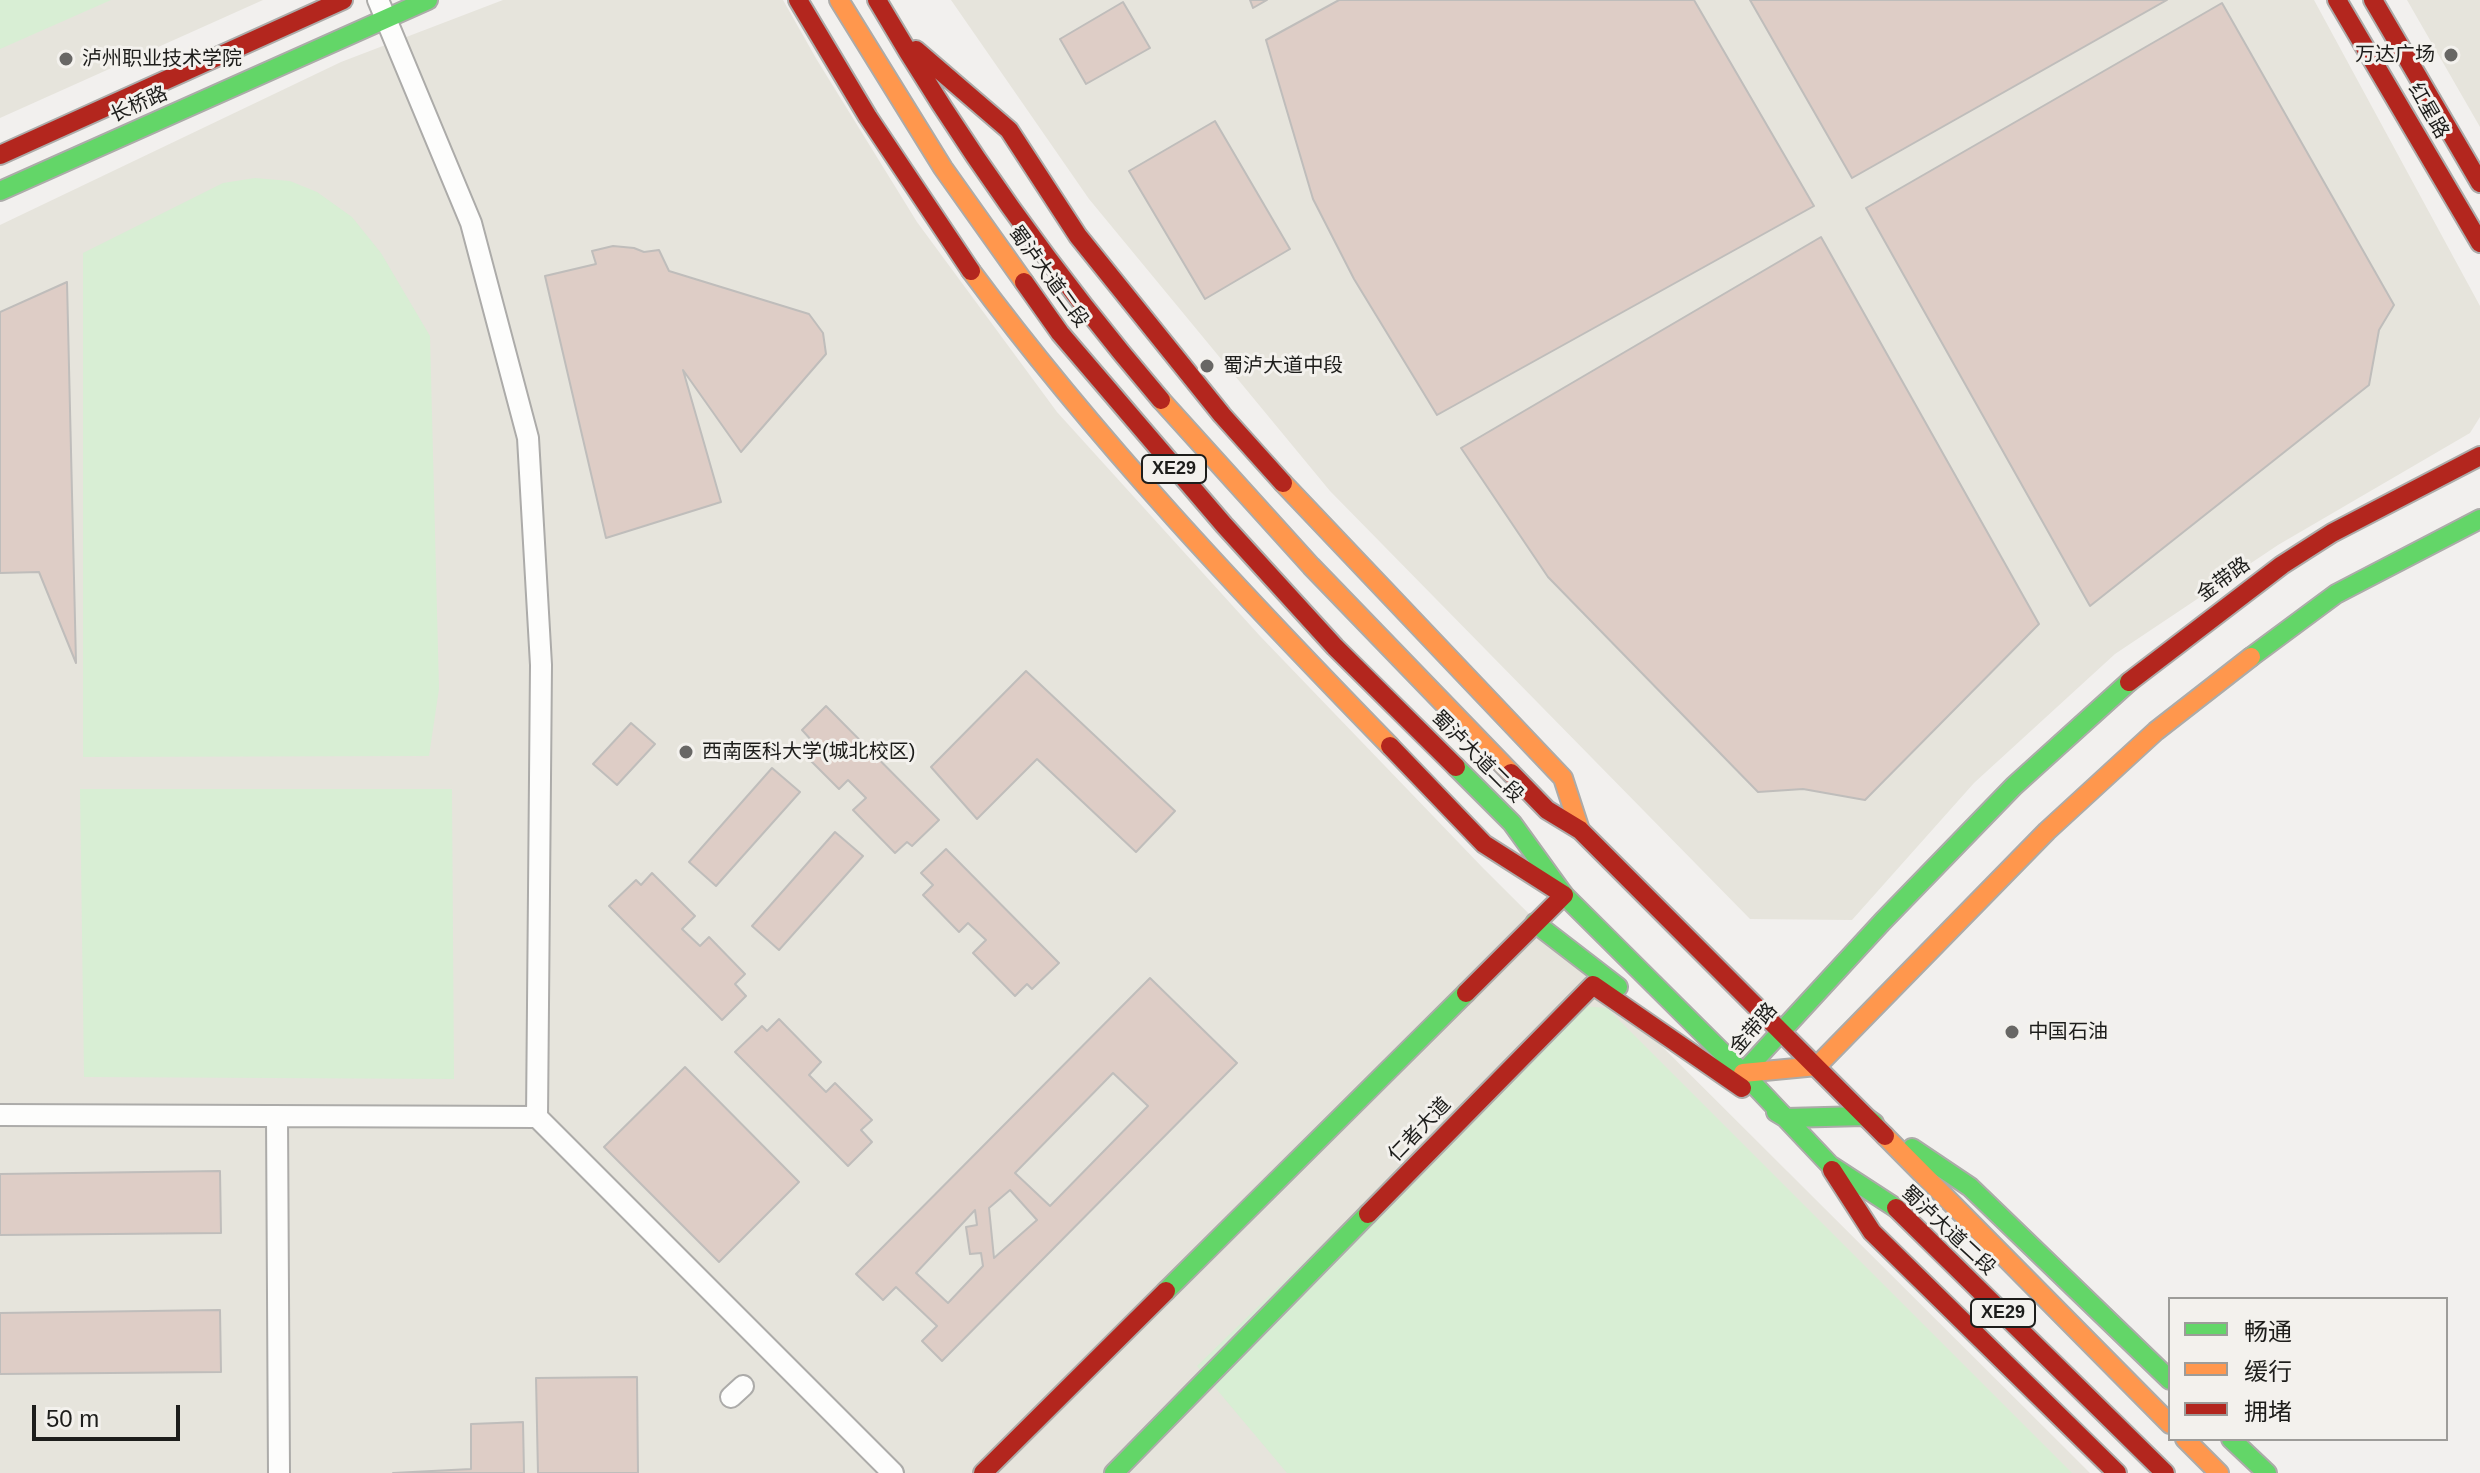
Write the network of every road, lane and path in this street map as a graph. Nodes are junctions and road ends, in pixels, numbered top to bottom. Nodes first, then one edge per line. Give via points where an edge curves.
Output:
1 (343, 0) edge
2 (428, 0) edge
3 (798, 0) edge
4 (839, 0) edge
5 (877, 0) edge
6 (2337, 0) edge
7 (2373, 0) edge
8 (382, 9) edge
9 (895, 32) junction
10 (0, 155) edge
11 (2480, 183) edge
12 (0, 191) edge
13 (2480, 243) edge
14 (2480, 456) edge
15 (2480, 519) edge
16 (1580, 830) junction
17 (1575, 899) junction
18 (1535, 923) junction
19 (1781, 1030) junction
20 (1817, 1066) junction
21 (1743, 1073) junction
22 (0, 1115) edge
23 (277, 1116) junction
24 (1864, 1116) junction
25 (537, 1117) junction
26 (1786, 1118) junction
27 (1830, 1165) junction
28 (1914, 1197) junction
29 (2168, 1378) edge
30 (2168, 1422) edge
31 (2187, 1441) edge
32 (2233, 1441) edge
33 (1003, 1453) junction
34 (279, 1473) edge
35 (893, 1473) edge
36 (983, 1473) edge
37 (997, 1473) edge
38 (1114, 1473) edge
39 (2117, 1473) edge
40 (2165, 1473) edge
41 (2219, 1473) edge
42 (2267, 1473) edge

1 - 10 main road, 长桥路
2 - 8 main road, 长桥路
3 - 17 main road via 868,117 1031,352 1245,597 1473,833
4 - 17 main road, 蜀泸大道二段 / XE29 via 943,168 1060,333 1335,647 1512,823
5 - 9 main road, 蜀泸大道二段 / XE29
6 - 13 main road, 红星路
7 - 11 main road, 红星路
8 - 12 main road, 长桥路
8 - 25 street via 471,223 528,438 541,665
9 - 16 main road, 蜀泸大道二段 / XE29 via 1032,235 1140,375 1375,633 1547,810
9 - 16 main road via 1009,130 1078,236 1222,415 1563,778
14 - 19 main road, 金带路 via 2282,565 2110,697 2014,786
15 - 20 main road via 2336,594 2156,731 2047,831
16 - 19 main road, 蜀泸大道二段 / XE29 via 1611,871
17 - 18 main road
17 - 21 main road, 蜀泸大道二段 / XE29
18 - 26 main road
18 - 33 main road
19 - 20 main road, 蜀泸大道二段 / XE29
19 - 21 main road, 金带路
20 - 21 main road, 金带路
20 - 24 main road, 蜀泸大道二段 / XE29
21 - 26 main road, 蜀泸大道二段 / XE29
22 - 23 street
23 - 25 street
23 - 34 street
24 - 26 main road
24 - 28 main road, 蜀泸大道二段 / XE29
24 - 29 main road via 1970,1187
25 - 35 street
26 - 27 main road, 蜀泸大道二段 / XE29
26 - 38 main road, 仁者大道 via 1593,985
27 - 28 main road, 蜀泸大道二段 / XE29
27 - 39 main road via 1872,1232
28 - 30 main road, 蜀泸大道二段 / XE29
28 - 40 main road, 蜀泸大道二段 / XE29
31 - 41 main road
32 - 42 main road
33 - 36 main road
33 - 37 main road

